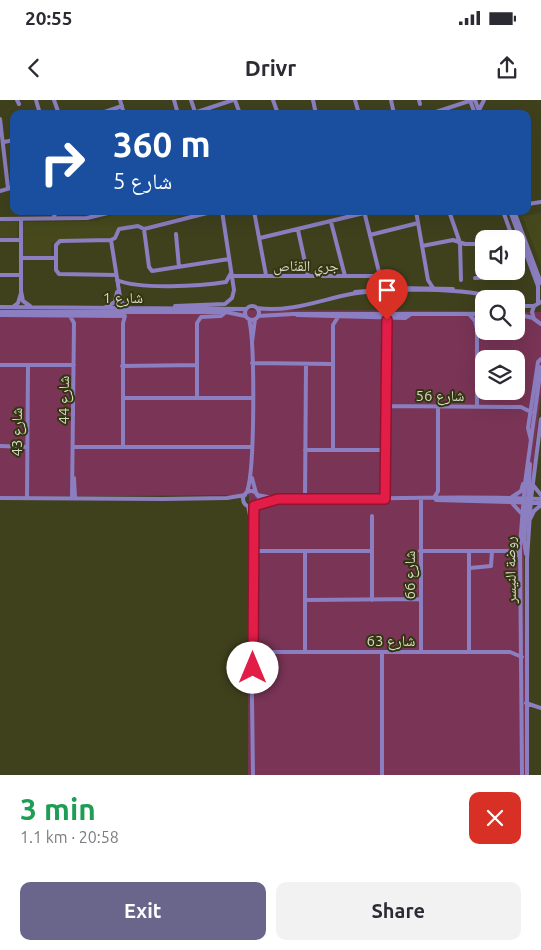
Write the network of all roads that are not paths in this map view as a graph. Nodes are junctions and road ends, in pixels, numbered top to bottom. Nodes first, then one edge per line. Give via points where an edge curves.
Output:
1 (120, 100) edge
2 (211, 100) edge
3 (234, 100) edge
4 (227, 101) edge
5 (473, 101) edge
6 (462, 102) edge
7 (122, 106) junction
8 (212, 106) junction
9 (110, 110) edge
10 (123, 110) edge
11 (203, 110) edge
12 (441, 110) edge
13 (0, 119) edge
14 (10, 141) edge
15 (4, 142) junction
16 (10, 168) edge
17 (6, 169) junction
18 (8, 188) joint
19 (0, 191) edge
20 (54, 215) edge
21 (59, 215) edge
22 (102, 215) edge
23 (179, 215) edge
24 (195, 215) edge
25 (223, 215) edge
26 (255, 215) edge
27 (354, 215) edge
28 (365, 215) edge
29 (417, 215) edge
30 (450, 215) edge
31 (504, 215) edge
32 (511, 215) edge
33 (517, 215) edge
34 (180, 218) junction
35 (0, 219) edge
36 (21, 219) junction
37 (52, 219) junction
38 (62, 219) junction
39 (331, 222) junction
40 (418, 223) junction
41 (144, 229) junction
42 (298, 230) junction
43 (510, 230) edge
44 (176, 234) dead end
45 (370, 235) junction
46 (260, 238) junction
47 (0, 240) edge
48 (21, 240) junction
49 (111, 240) junction
50 (460, 244) junction
51 (475, 244) edge
52 (422, 246) junction
53 (21, 258) junction
54 (56, 258) junction
55 (229, 259) junction
56 (179, 267) junction
57 (0, 275) edge
58 (21, 275) junction
59 (231, 275) junction
60 (266, 275) junction
61 (308, 276) junction
62 (345, 276) junction
63 (116, 278) junction
64 (381, 278) junction
65 (428, 280) junction
66 (461, 280) dead end
67 (541, 283) edge
68 (118, 288) junction
69 (423, 288) junction
70 (433, 288) junction
71 (377, 289) junction
72 (388, 289) junction
73 (21, 291) junction
74 (457, 291) junction
75 (475, 292) edge
76 (352, 294) junction
77 (538, 304) edge
78 (525, 305) edge
79 (0, 307) edge
80 (12, 307) junction
81 (33, 307) junction
82 (103, 308) junction
83 (130, 308) junction
84 (145, 308) junction
85 (257, 308) junction
86 (246, 309) junction
87 (226, 312) junction
88 (413, 313) junction
89 (0, 314) edge
90 (293, 314) junction
91 (469, 314) junction
92 (475, 314) edge
93 (525, 315) edge
94 (70, 316) junction
95 (78, 316) junction
96 (119, 316) junction
97 (247, 317) junction
98 (329, 317) junction
99 (338, 317) junction
100 (380, 317) junction
101 (390, 317) junction
102 (256, 318) junction
103 (534, 319) junction
104 (475, 321) edge
105 (74, 323) junction
106 (122, 323) junction
107 (385, 324) junction
108 (333, 325) junction
109 (540, 325) edge
110 (477, 340) edge
111 (252, 342) junction
112 (541, 359) edge
113 (252, 363) junction
114 (306, 364) junction
115 (333, 364) junction
116 (0, 365) edge
117 (28, 365) junction
118 (74, 365) junction
119 (122, 366) junction
120 (196, 366) junction
121 (541, 367) edge
122 (122, 398) junction
123 (197, 398) junction
124 (252, 398) junction
125 (533, 401) junction
126 (385, 406) junction
127 (438, 406) junction
128 (477, 407) junction
129 (524, 407) junction
130 (532, 412) junction
131 (541, 419) edge
132 (531, 441) junction
133 (0, 446) edge
134 (123, 446) junction
135 (27, 447) junction
136 (74, 447) junction
137 (252, 447) junction
138 (305, 450) junction
139 (332, 450) junction
140 (385, 450) junction
141 (529, 458) junction
142 (251, 473) junction
143 (533, 484) junction
144 (438, 491) junction
145 (246, 494) junction
146 (257, 494) junction
147 (541, 495) edge
148 (456, 497) junction
149 (0, 498) edge
150 (27, 498) junction
151 (74, 498) junction
152 (227, 498) junction
153 (278, 499) junction
154 (305, 499) junction
155 (385, 499) junction
156 (421, 499) junction
157 (431, 499) junction
158 (541, 499) edge
159 (511, 500) junction
160 (527, 501) junction
161 (541, 504) edge
162 (246, 505) junction
163 (255, 505) junction
164 (522, 515) junction
165 (372, 516) dead end
166 (529, 523) junction
167 (252, 525) junction
168 (520, 545) junction
169 (420, 550) junction
170 (252, 551) junction
171 (305, 551) junction
172 (372, 551) junction
173 (469, 551) junction
174 (492, 551) junction
175 (510, 551) junction
176 (520, 557) junction
177 (527, 559) junction
178 (470, 568) junction
179 (420, 599) junction
180 (305, 600) junction
181 (372, 600) junction
182 (522, 647) junction
183 (251, 651) junction
184 (305, 652) junction
185 (382, 652) junction
186 (421, 652) junction
187 (469, 652) junction
188 (510, 652) junction
189 (522, 657) junction
190 (526, 703) junction
191 (533, 707) junction
192 (541, 708) edge
193 (526, 713) junction
194 (253, 775) edge
195 (382, 775) edge
196 (522, 775) edge
197 (527, 775) edge

1 - 7 street
2 - 8 street
3 - 4 street
4 - 8 street
5 - 6 street
6 - 12 street
7 - 9 street
7 - 10 street
8 - 11 street
13 - 15 street
14 - 15 street
15 - 17 street
16 - 17 street
17 - 18 street
18 - 19 street
20 - 37 street
21 - 38 street
22 - 38 street
23 - 34 street
24 - 34 street
25 - 55 street
26 - 46 street
27 - 39 street
28 - 45 street
29 - 40 street
30 - 50 street
31 - 43 street
32 - 77 street via 538,286
33 - 67 street
34 - 41 street
35 - 36 street
36 - 37 street
36 - 48 street
37 - 38 street
39 - 42 street
39 - 62 street
40 - 45 street
40 - 52 street
41 - 49 street via 137,226 119,229
41 - 56 street via 150,270
42 - 46 street
42 - 61 street
44 - 56 street
45 - 64 street
46 - 60 street
47 - 48 street
48 - 53 street
49 - 54 street via 60,241 56,244
49 - 63 street
50 - 51 street
50 - 52 street via 453,240
50 - 66 street
52 - 65 street
53 - 54 street
53 - 58 street
54 - 63 street via 59,274
55 - 56 street
55 - 59 street
57 - 58 street
58 - 73 street
59 - 60 street, جري القنّاص
59 - 63 street via 226,282 196,285 129,283
59 - 84 street via 233,296 225,304
60 - 61 street, جري القنّاص
61 - 62 street, جري القنّاص
62 - 64 street, جري القنّاص
63 - 68 street
64 - 71 street
64 - 72 street
65 - 69 street
65 - 70 street
68 - 82 street via 115,302
68 - 83 street via 121,302
69 - 70 street
69 - 72 street
70 - 74 street
71 - 72 street
71 - 76 street
73 - 80 street via 18,303
73 - 81 street via 23,301
74 - 75 street
74 - 76 street
76 - 85 street via 298,306
77 - 78 street
77 - 103 street via 532,312
79 - 80 street, شارع 1
80 - 81 street, شارع 1
81 - 82 street, شارع 1
82 - 83 street, شارع 1
83 - 84 street, شارع 1
84 - 86 street, شارع 1
85 - 86 street, شارع 1
85 - 102 street
86 - 97 street
87 - 89 street, شارع 1
87 - 97 street, شارع 1
87 - 120 street, شارع 1 via 218,317 201,317 196,325
88 - 90 street
88 - 91 street
88 - 101 street via 405,318
89 - 94 street, شارع 1
90 - 98 street
90 - 102 street
91 - 92 street
91 - 104 street
93 - 103 street
94 - 95 street, شارع 1
94 - 105 street, شارع 44
95 - 96 street, شارع 1
95 - 105 street, شارع 44
96 - 106 street
96 - 106 street, شارع 1 via 125,316
97 - 102 street, شارع 1
97 - 111 street
98 - 99 street
98 - 108 street
99 - 100 street
99 - 108 street
100 - 101 street
100 - 107 street
101 - 107 street
102 - 111 street
103 - 109 street
105 - 118 street, شارع 44
106 - 119 street
107 - 126 street
108 - 115 street
110 - 128 street
111 - 113 street
112 - 125 street
113 - 114 street
113 - 124 street
114 - 115 street
114 - 138 street
115 - 139 street
116 - 117 street
117 - 118 street
117 - 135 street, شارع 43
118 - 136 street, شارع 44
119 - 120 street
119 - 122 street
120 - 123 street
121 - 132 street, روضة النيسر
122 - 123 street
122 - 134 street
123 - 124 street
124 - 137 street
125 - 129 street
125 - 130 street
126 - 127 street, شارع 56
126 - 140 street
127 - 128 street, شارع 56
127 - 144 street
128 - 129 street, شارع 56
129 - 130 street
130 - 132 street via 528,428
131 - 143 street, روضة النيسر
132 - 141 street, روضة النيسر
133 - 135 street
134 - 136 street
134 - 137 street
135 - 150 street, شارع 43
136 - 151 street, شارع 44
137 - 142 street
138 - 139 street
138 - 154 street
139 - 140 street
140 - 155 street
141 - 159 street via 521,490
141 - 160 street, روضة النيسر
142 - 145 street
142 - 146 street
143 - 147 street
143 - 160 street, روضة النيسر
144 - 148 street
144 - 157 street
145 - 146 street
145 - 152 street
145 - 162 street
146 - 153 street
146 - 163 street
148 - 157 street
148 - 159 street
149 - 150 street
150 - 151 street
151 - 152 street
152 - 162 street
153 - 154 street
153 - 163 street
154 - 155 street
155 - 156 street
156 - 157 street
156 - 169 street, شارع 66
157 - 159 street
158 - 160 street
159 - 160 street
159 - 164 street
160 - 161 street
160 - 164 street, روضة النيسر
160 - 166 street, روضة النيسر
160 - 177 street via 524,546
161 - 166 street via 534,510
162 - 163 street
162 - 167 street
163 - 167 street
164 - 168 street, روضة النيسر
165 - 172 street
166 - 177 street, روضة النيسر
167 - 170 street
168 - 175 street
168 - 176 street, روضة النيسر
169 - 173 street
169 - 179 street, شارع 66
170 - 171 street
170 - 183 street
171 - 172 street
171 - 180 street
172 - 181 street
173 - 174 street
173 - 178 street
174 - 175 street
174 - 178 street via 491,566
175 - 176 street
176 - 182 street, روضة النيسر
177 - 190 street, روضة النيسر
178 - 187 street
179 - 181 street
179 - 186 street, شارع 66
180 - 181 street
180 - 184 street
182 - 188 street, شارع 63
182 - 189 street, روضة النيسر
183 - 184 street, شارع 63
183 - 194 street
184 - 185 street, شارع 63
185 - 186 street, شارع 63
185 - 195 street
186 - 187 street, شارع 63
187 - 188 street, شارع 63
188 - 189 street, شارع 63
189 - 196 street, روضة النيسر
190 - 191 street
190 - 193 street, روضة النيسر
191 - 192 street
191 - 193 street
193 - 197 street, روضة النيسر

